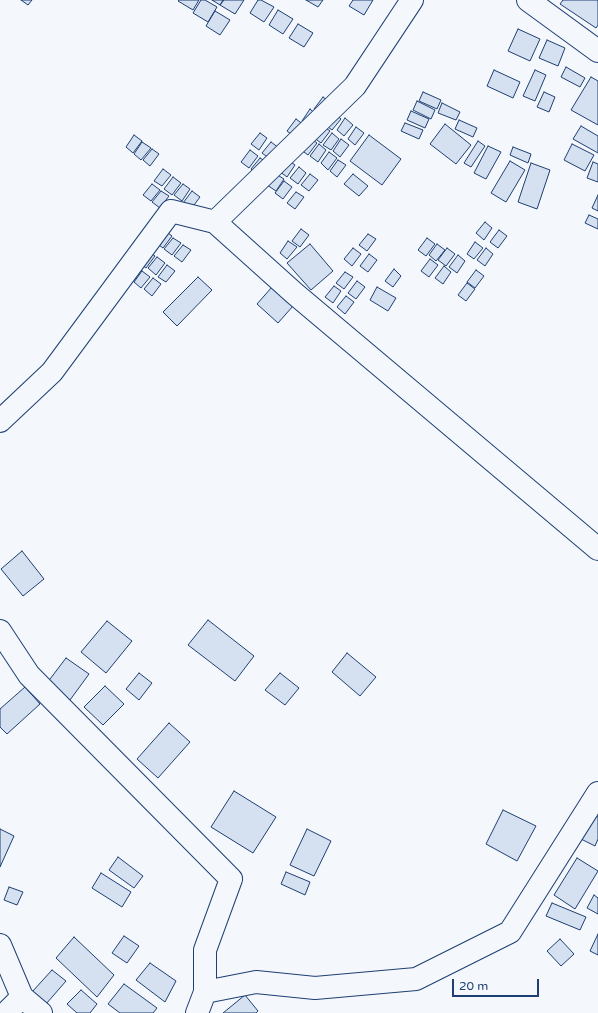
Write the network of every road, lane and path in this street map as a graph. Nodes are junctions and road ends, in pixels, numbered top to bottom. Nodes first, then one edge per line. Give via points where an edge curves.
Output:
1 (412, 0) edge
2 (528, 0) edge
3 (598, 51) edge
4 (215, 222) junction
5 (0, 421) edge
6 (598, 549) edge
7 (0, 632) edge
8 (598, 794) edge
9 (0, 945) edge
10 (205, 992) junction
11 (22, 997) junction
12 (6, 1013) edge
13 (41, 1013) edge
14 (197, 1013) edge

1 - 4 street via 355,86
2 - 3 street
4 - 5 street via 171,211 52,372
4 - 6 street via 294,293
7 - 10 street via 29,675 231,878 204,950
8 - 10 street via 510,932 416,979 315,988 256,982
9 - 11 street
10 - 14 street
11 - 12 street
11 - 13 street

